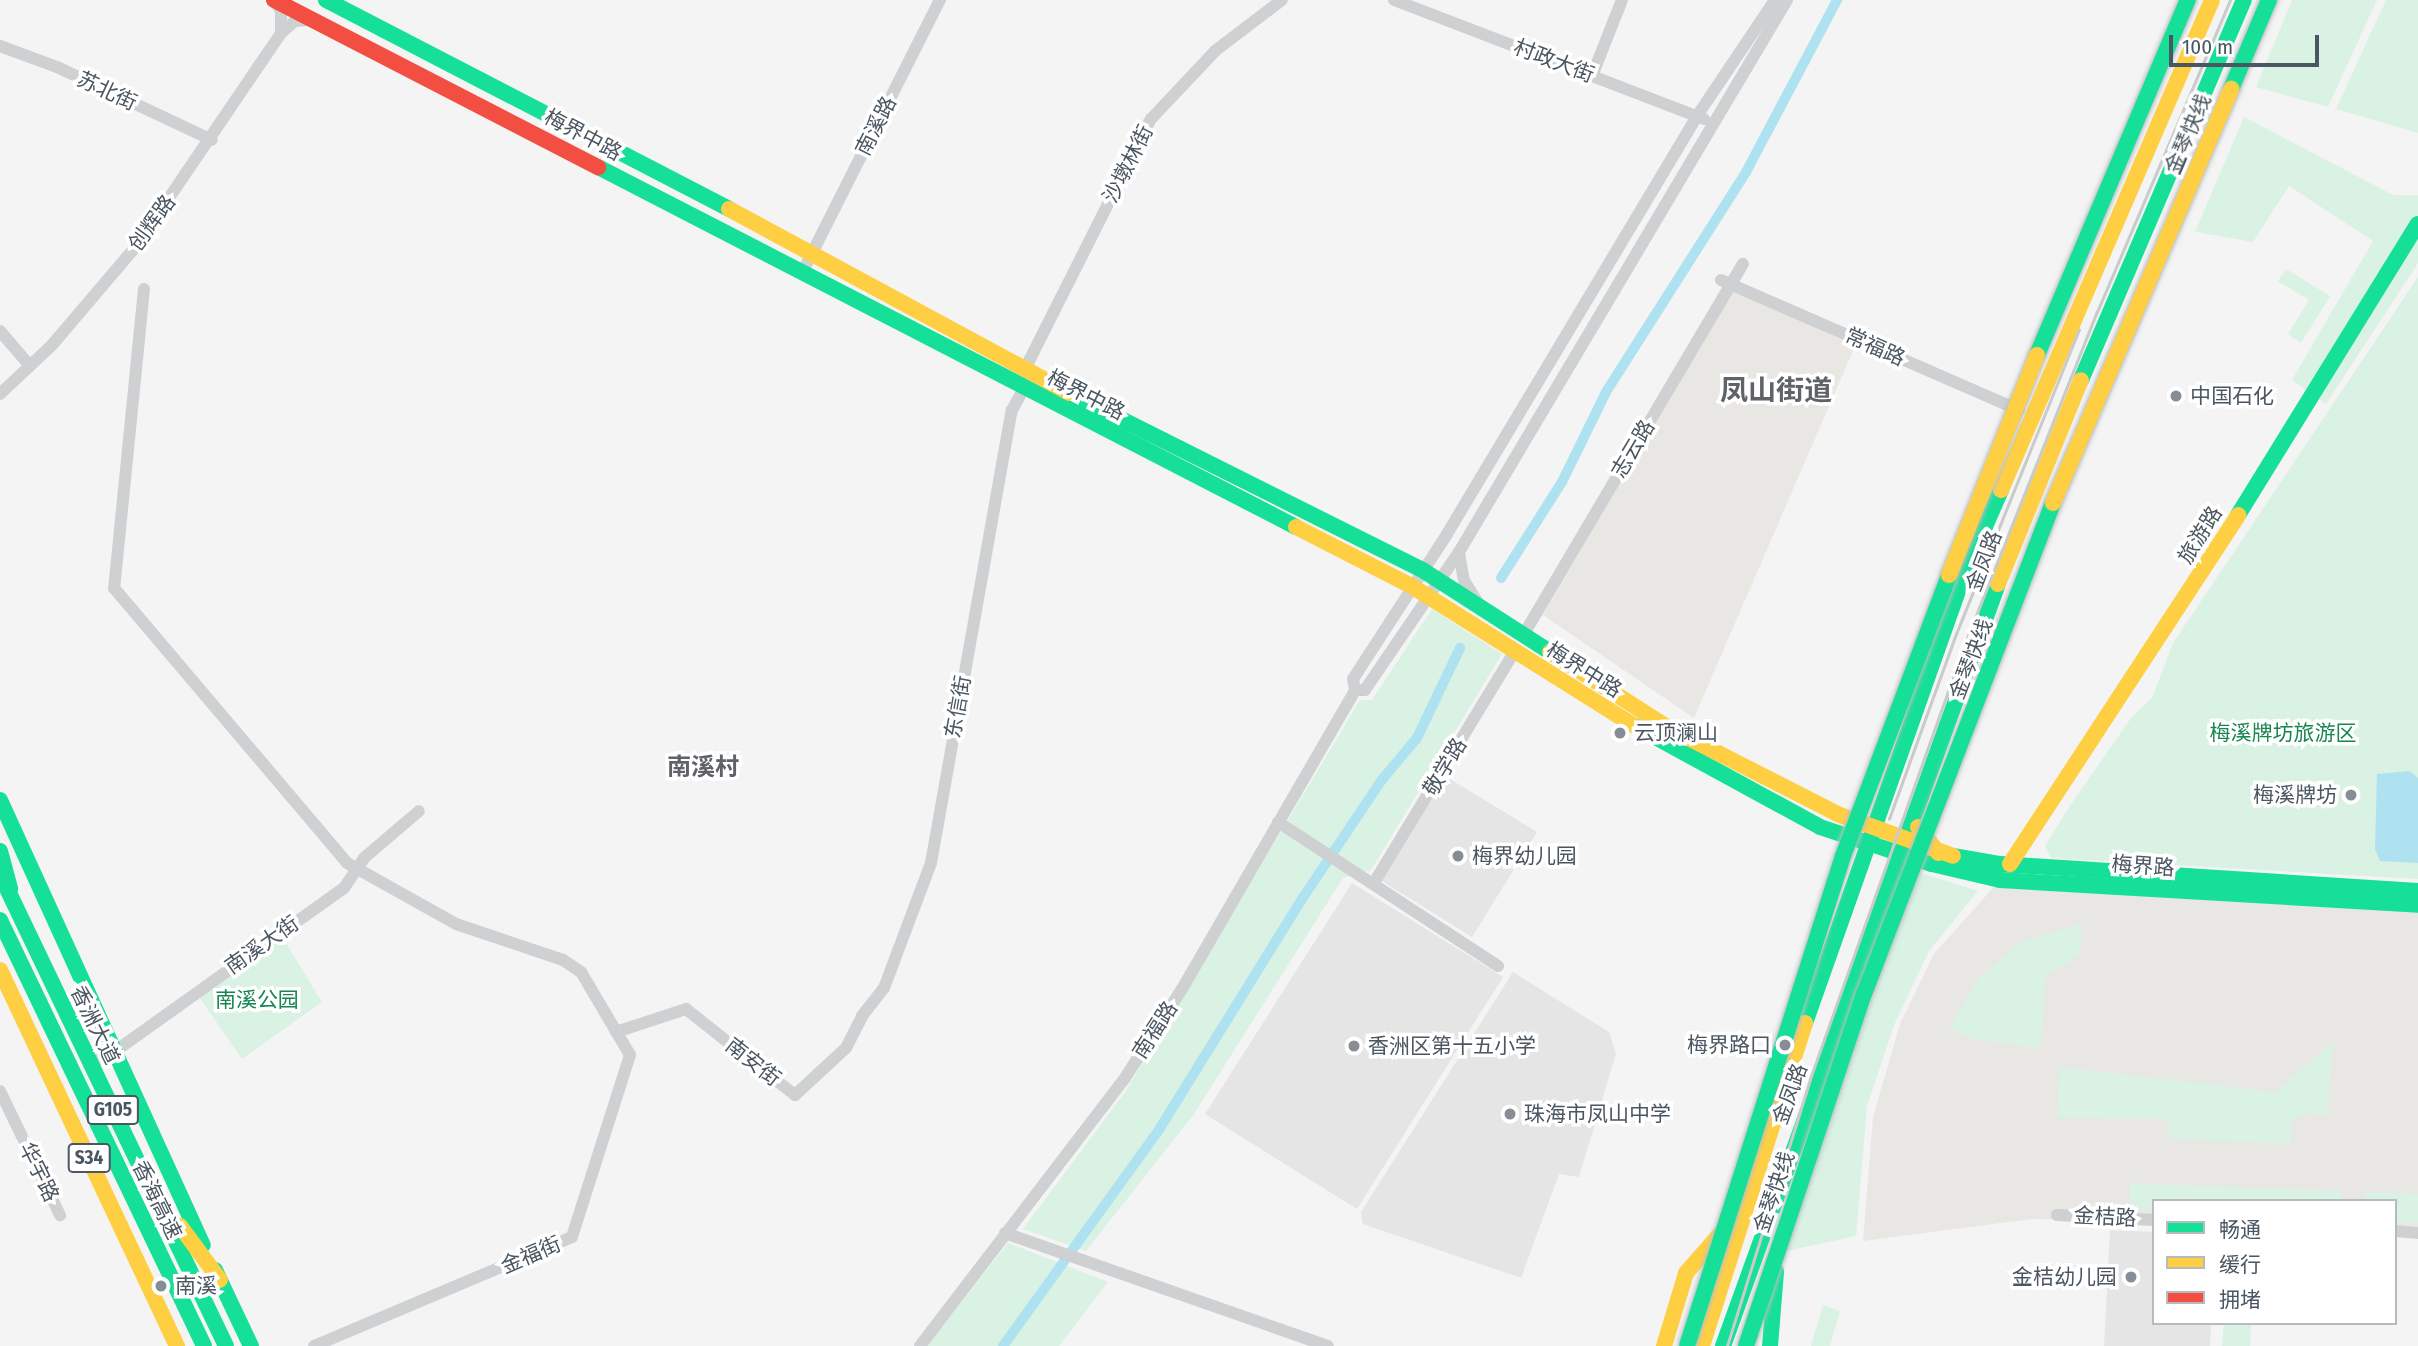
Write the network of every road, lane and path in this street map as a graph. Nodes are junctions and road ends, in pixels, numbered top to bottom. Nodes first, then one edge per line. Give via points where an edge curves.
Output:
1 (274, 0) edge
2 (326, 0) edge
3 (940, 0) edge
4 (1282, 0) edge
5 (1394, 0) edge
6 (1622, 0) edge
7 (1775, 0) edge
8 (1787, 0) edge
9 (2188, 0) edge
10 (2212, 0) edge
11 (2244, 0) edge
12 (2269, 0) edge
13 (316, 20) junction
14 (281, 33) junction
15 (0, 46) edge
16 (1592, 76) junction
17 (1698, 116) junction
18 (1713, 122) junction
19 (212, 140) junction
20 (2418, 225) edge
21 (813, 253) junction
22 (1743, 264) dead end
23 (802, 273) junction
24 (1726, 282) junction
25 (144, 289) dead end
26 (0, 331) edge
27 (30, 366) junction
28 (1026, 367) junction
29 (1024, 388) junction
30 (0, 394) edge
31 (2030, 415) junction
32 (1459, 552) junction
33 (1424, 571) junction
34 (1440, 581) junction
35 (1413, 587) junction
36 (1429, 597) junction
37 (1480, 606) junction
38 (1524, 634) junction
39 (1514, 652) junction
40 (1553, 653) junction
41 (1543, 670) junction
42 (1354, 690) junction
43 (0, 800) edge
44 (1884, 800) junction
45 (1917, 809) junction
46 (419, 811) dead end
47 (1840, 815) junction
48 (1278, 822) junction
49 (1875, 827) junction
50 (1869, 845) junction
51 (1901, 845) junction
52 (0, 851) edge
53 (1938, 853) junction
54 (2010, 864) junction
55 (359, 868) junction
56 (0, 874) edge
57 (1375, 881) junction
58 (2418, 891) edge
59 (13, 902) junction
60 (2418, 905) edge
61 (0, 920) edge
62 (0, 930) edge
63 (1499, 966) dead end
64 (0, 970) edge
65 (862, 1016) joint
66 (616, 1032) junction
67 (114, 1052) junction
68 (90, 1064) junction
69 (0, 1091) edge
70 (146, 1178) junction
71 (1782, 1180) junction
72 (1747, 1203) junction
73 (2057, 1215) dead end
74 (61, 1216) dead end
75 (2152, 1220) edge
76 (2397, 1231) edge
77 (1005, 1233) junction
78 (2418, 1233) edge
79 (220, 1280) junction
80 (177, 1346) edge
81 (198, 1346) edge
82 (204, 1346) edge
83 (226, 1346) edge
84 (251, 1346) edge
85 (314, 1346) edge
86 (920, 1346) edge
87 (1328, 1346) edge
88 (1664, 1346) edge
89 (1687, 1346) edge
90 (1702, 1346) edge
91 (1723, 1346) edge
92 (1746, 1346) edge
93 (1770, 1346) edge

1 - 13 main road, 梅界中路
1 - 14 street via 281,12
2 - 21 main road, 梅界中路
3 - 21 street, 南溪路
4 - 28 street, 沙墩林街 via 1215,51 1151,119
5 - 16 street, 村政大街
6 - 16 street
7 - 17 street
8 - 18 street
9 - 89 main road, 金琴快线, bridge via 2003,435 1895,715 1843,856
10 - 31 main road, 金凤路
11 - 45 main road, 金凤路 via 2036,485 1952,701
12 - 92 main road, 金琴快线, bridge via 2070,461 1864,994
13 - 14 street via 295,21
13 - 23 main road, 梅界中路
14 - 19 street, 创辉路
15 - 19 street, 苏北街 via 57,67
16 - 17 street, 村政大街
17 - 18 street, 村政大街
17 - 33 street
18 - 32 street
19 - 27 street, 创辉路 via 137,245
20 - 54 main road, 旅游路 via 2225,537
21 - 23 street, 南溪路
21 - 28 main road, 梅界中路
22 - 24 street, 志云路
23 - 29 main road, 梅界中路
24 - 31 street, 常福路
24 - 38 street, 志云路
25 - 55 street via 114,587 347,863
26 - 27 street
27 - 30 street, 创辉路
28 - 33 main road, 梅界中路 via 1083,401
29 - 35 main road, 梅界中路
29 - 65 street, 东信街 via 1012,410 931,863 884,988
31 - 44 main road, 金凤路 via 1964,575
32 - 34 street
32 - 37 street via 1464,581
33 - 34 main road, 梅界中路
33 - 35 street
34 - 36 street
34 - 37 main road, 梅界中路
35 - 36 main road, 梅界中路
35 - 42 street via 1353,680
36 - 39 main road, 梅界中路
36 - 42 street via 1364,690
37 - 38 main road, 梅界中路
38 - 40 main road, 梅界中路
39 - 41 main road, 梅界中路
39 - 57 street, 敬学路
40 - 41 street
40 - 47 main road, 梅界中路 via 1667,727
41 - 50 main road, 梅界中路 via 1675,751 1820,827
42 - 48 street, 南福路
43 - 67 main road
44 - 47 main road via 1869,813
44 - 49 main road, 金凤路
45 - 51 main road, 金凤路
45 - 53 main road via 1918,826
46 - 55 street, 南溪大街
47 - 49 main road, 梅界中路
48 - 57 street
48 - 77 street, 南福路 via 1125,1077
49 - 50 main road, 金凤路
49 - 51 main road, 梅界中路
50 - 51 main road, 梅界路
50 - 72 main road, 金凤路 via 1829,947
51 - 53 main road
51 - 60 main road, 梅界路 via 2000,880
51 - 71 main road, 金凤路
52 - 59 main road
53 - 54 main road
54 - 58 main road
55 - 66 street via 456,923 563,960 581,972
55 - 67 street, 南溪大街 via 344,888
56 - 59 main road, 香洲大道 / G105
57 - 63 street
59 - 68 main road, 香洲大道 / G105
61 - 82 main road, 香海高速 / S34
62 - 81 main road, G105
64 - 80 main road, 香海高速 / S34
65 - 66 street, 南安街 via 846,1048 795,1096 686,1009
66 - 85 street, 金福街 via 630,1055 572,1237
67 - 68 street, 南溪大街
67 - 79 main road
68 - 70 main road, 香洲大道 / G105
69 - 74 street, 华宇路
70 - 79 main road
70 - 83 main road, 香洲大道 / G105
71 - 91 main road, 金凤路
71 - 93 main road, bridge
72 - 88 main road, bridge via 1686,1273
72 - 90 main road, 金凤路
73 - 75 street, 金桔路
76 - 78 street
77 - 86 street, 南福路
77 - 87 street
79 - 84 main road

